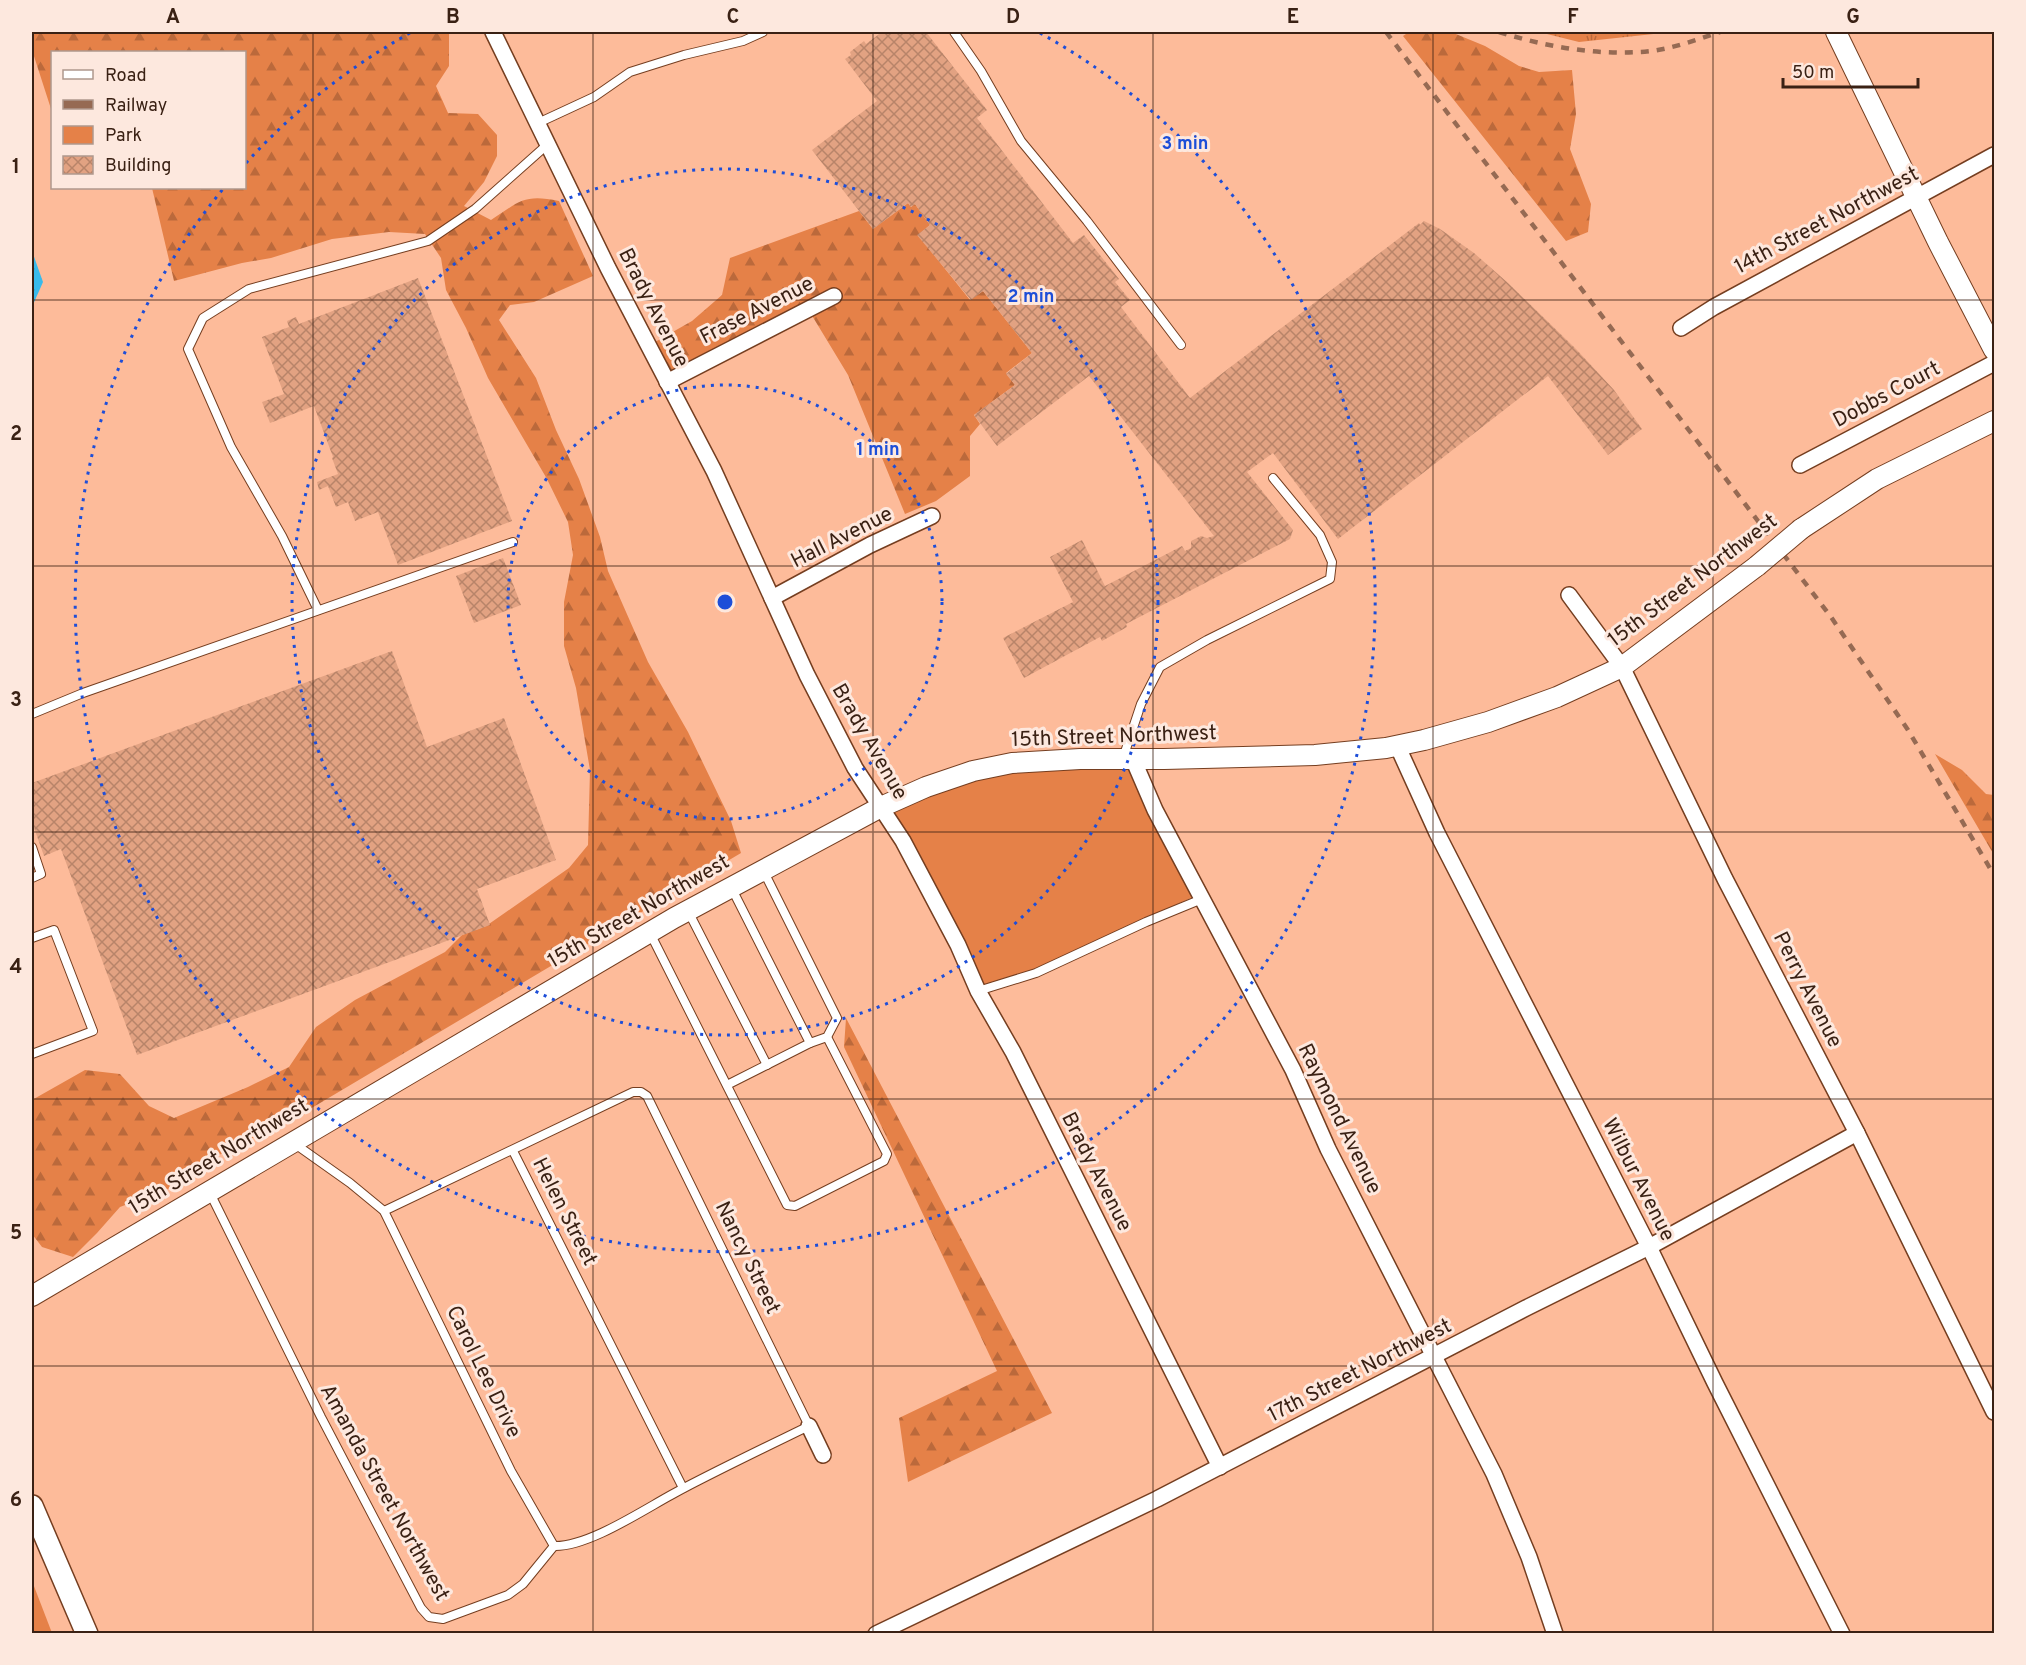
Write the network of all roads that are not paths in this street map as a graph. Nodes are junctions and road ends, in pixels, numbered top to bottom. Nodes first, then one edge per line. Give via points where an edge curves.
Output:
1 (493, 32) edge
2 (763, 32) edge
3 (954, 32) edge
4 (1836, 32) edge
5 (538, 123) junction
6 (548, 144) junction
7 (1995, 155) edge
8 (1916, 196) junction
9 (834, 296) dead end
10 (1681, 328) dead end
11 (1181, 345) dead end
12 (1995, 350) edge
13 (1995, 363) edge
14 (667, 382) junction
15 (1995, 421) edge
16 (1800, 465) dead end
17 (1273, 478) dead end
18 (932, 516) dead end
19 (513, 542) dead end
20 (1569, 595) dead end
21 (772, 598) junction
22 (318, 610) junction
23 (1622, 667) junction
24 (32, 714) edge
25 (1397, 745) junction
26 (1128, 759) junction
27 (881, 807) junction
28 (32, 847) edge
29 (762, 869) junction
30 (32, 878) edge
31 (730, 887) junction
32 (1202, 899) junction
33 (687, 910) junction
34 (649, 932) junction
35 (32, 938) edge
36 (978, 991) junction
37 (827, 1037) junction
38 (810, 1043) junction
39 (32, 1054) edge
40 (767, 1065) junction
41 (727, 1085) junction
42 (1857, 1133) junction
43 (291, 1142) junction
44 (513, 1151) junction
45 (210, 1192) junction
46 (384, 1211) junction
47 (1649, 1247) junction
48 (32, 1296) edge
49 (1434, 1357) junction
50 (1995, 1412) edge
51 (809, 1426) junction
52 (823, 1455) dead end
53 (1220, 1467) junction
54 (683, 1488) junction
55 (32, 1506) edge
56 (554, 1546) junction
57 (87, 1634) edge
58 (876, 1634) edge
59 (1556, 1634) edge
60 (1842, 1634) edge

1 - 5 street, Brady Avenue
2 - 5 lane via 630,72 594,97
3 - 11 lane via 1022,141
4 - 8 street
5 - 6 street, Brady Avenue
6 - 14 street, Brady Avenue
6 - 22 lane via 476,209 429,240 249,289 203,318 188,349 231,447 282,536
7 - 8 street, 14th Street Northwest
8 - 10 street, 14th Street Northwest via 1714,306
8 - 12 street
9 - 14 street, Frase Avenue
13 - 16 street, Dobbs Court
14 - 21 street, Brady Avenue via 714,471
15 - 23 street, 15th Street Northwest, bridge via 1877,479 1801,529
17 - 26 lane via 1320,535 1332,562 1330,579 1160,667 1141,704
18 - 21 street, Hall Avenue
19 - 22 lane
20 - 23 street, Perry Avenue
21 - 27 street, Brady Avenue via 855,768
22 - 24 lane
23 - 25 street, 15th Street Northwest via 1557,697 1488,722
23 - 42 street, Perry Avenue via 1725,879
25 - 26 street, 15th Street Northwest via 1315,755
25 - 47 street, Wilbur Avenue via 1437,833
26 - 27 street, 15th Street Northwest via 1012,763 973,771
26 - 32 street, Raymond Avenue
27 - 29 street, 15th Street Northwest
27 - 36 street, Brady Avenue via 947,924
28 - 30 lane via 41,874
29 - 31 street, 15th Street Northwest
29 - 37 lane via 837,1018
31 - 33 street, 15th Street Northwest
31 - 38 lane
32 - 36 lane via 1036,973
32 - 49 street, Raymond Avenue via 1293,1070 1328,1149
33 - 34 street, 15th Street Northwest
33 - 40 lane
34 - 41 lane
34 - 43 street, 15th Street Northwest
35 - 39 lane via 54,930 93,1031
36 - 53 street, Brady Avenue
37 - 38 lane
37 - 41 lane via 887,1154 884,1161 795,1206 788,1205
38 - 40 lane
40 - 41 lane
42 - 47 street, 17th Street Northwest
42 - 50 street, Perry Avenue
43 - 45 street, 15th Street Northwest
43 - 46 lane
44 - 46 lane, Helen Street
44 - 51 lane, Nancy Street via 633,1092 647,1096
44 - 54 lane, Helen Street
45 - 48 street, 15th Street Northwest
45 - 56 lane, Amanda Street Northwest via 321,1417 429,1617 443,1619 508,1595 523,1584
46 - 56 lane, Carol Lee Drive via 511,1471
47 - 49 street, 17th Street Northwest
47 - 60 street, Wilbur Avenue
49 - 53 street, 17th Street Northwest
49 - 59 street, Raymond Avenue via 1494,1474
51 - 52 street
51 - 54 lane
53 - 58 street, 17th Street Northwest
54 - 56 lane via 597,1535
55 - 57 main road

